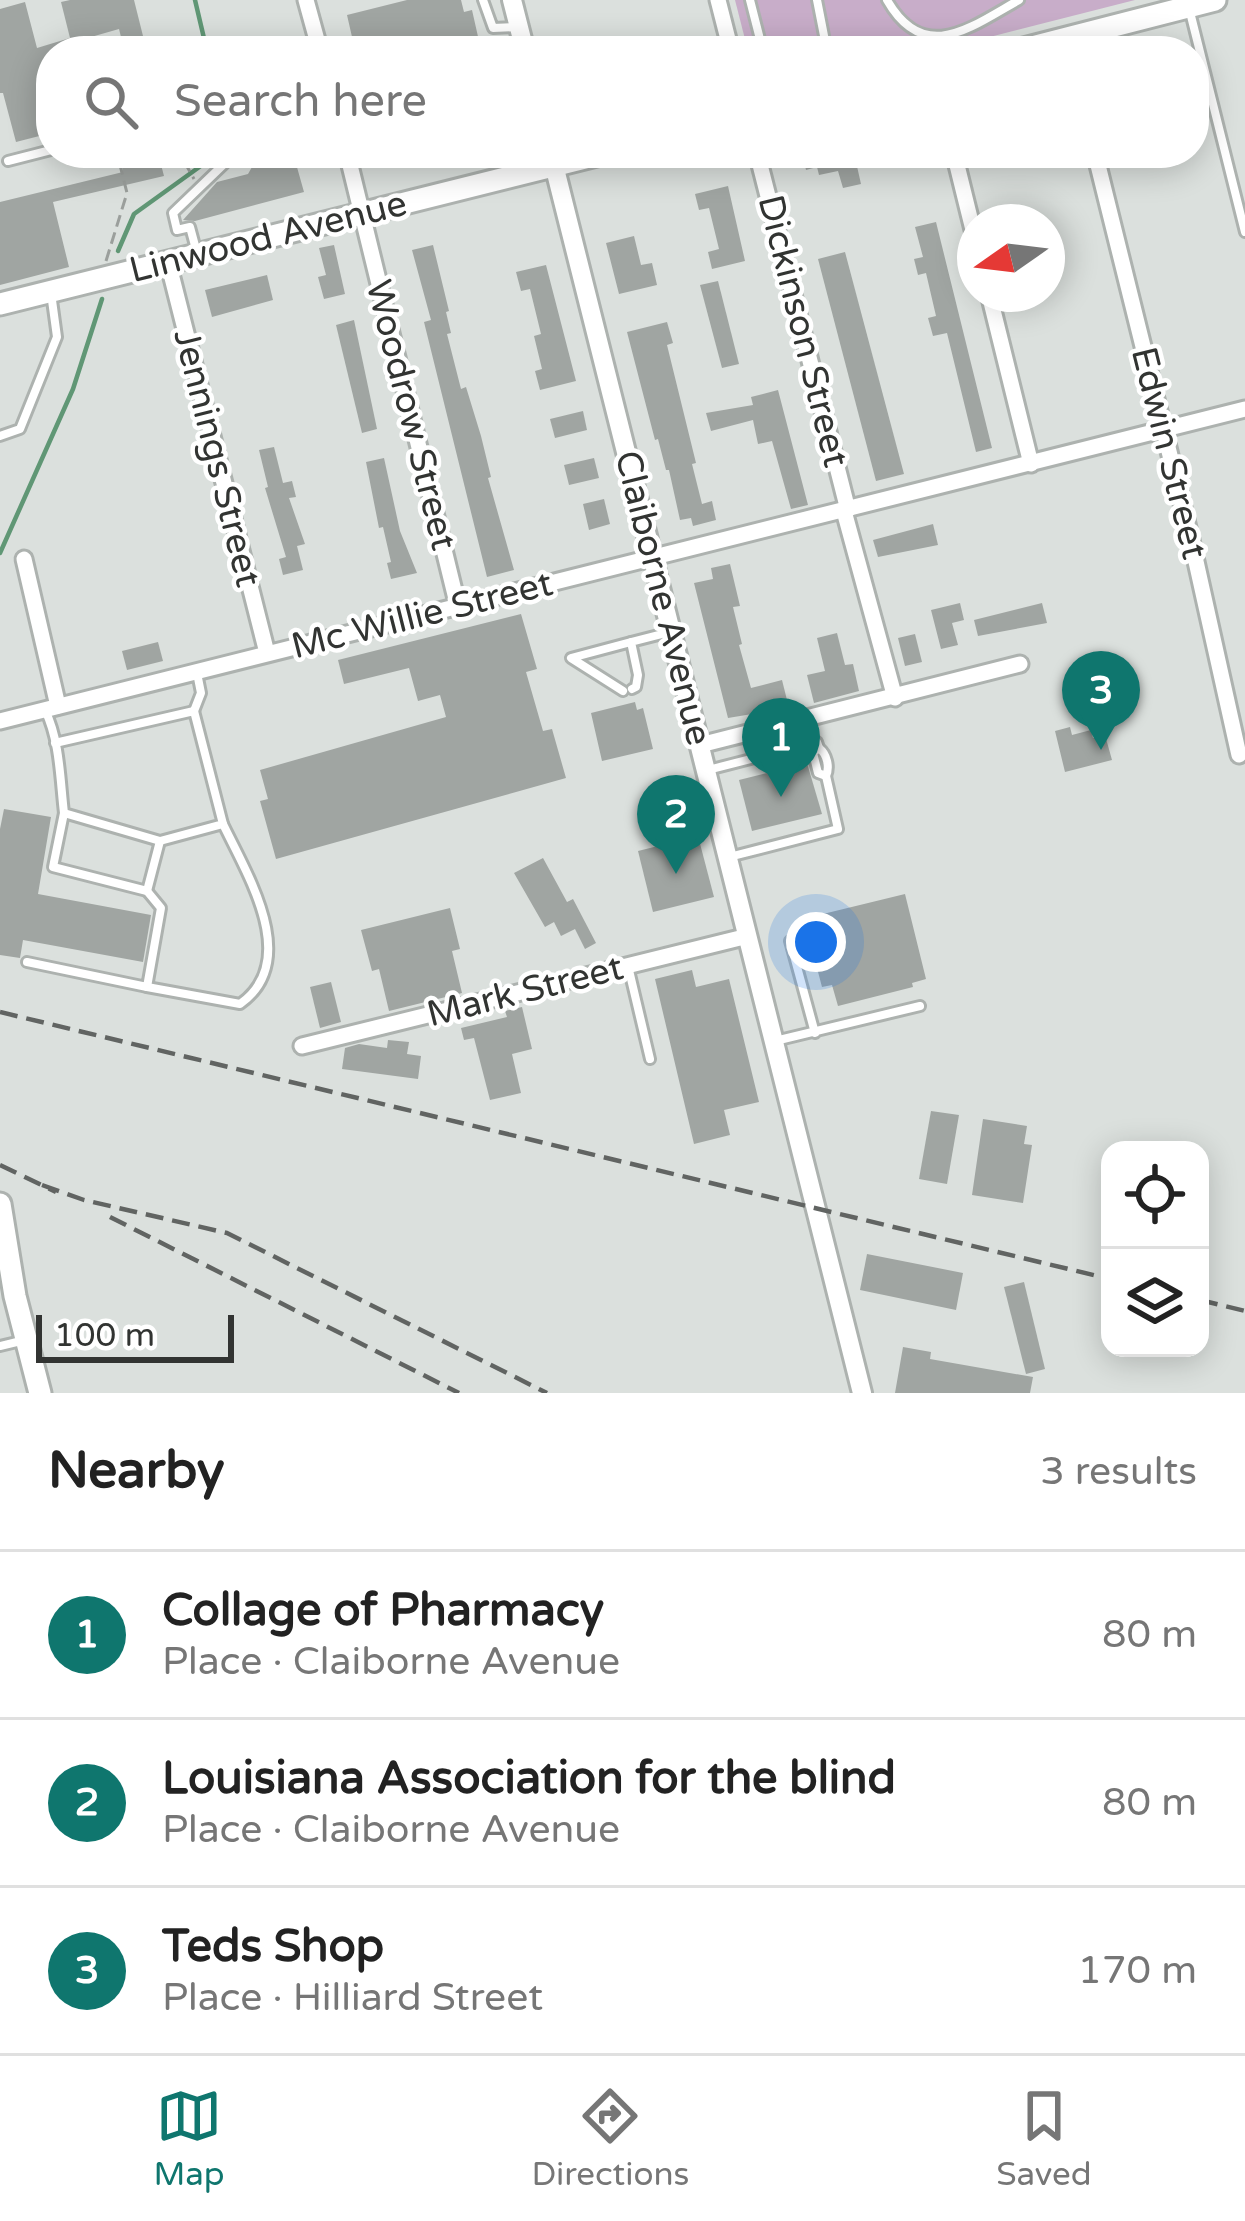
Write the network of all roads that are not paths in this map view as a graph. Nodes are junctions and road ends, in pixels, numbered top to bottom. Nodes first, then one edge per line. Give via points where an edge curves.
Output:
1 (306, 0) edge
2 (484, 0) edge
3 (512, 0) edge
4 (718, 0) edge
5 (750, 0) edge
6 (817, 0) edge
7 (887, 0) edge
8 (1019, 0) edge
9 (1215, 0) edge
10 (1188, 7) junction
11 (519, 27) junction
12 (316, 36) edge
13 (521, 36) edge
14 (727, 36) edge
15 (759, 36) edge
16 (824, 36) edge
17 (933, 36) edge
18 (939, 36) edge
19 (1097, 36) edge
20 (1196, 36) edge
21 (1209, 83) edge
22 (36, 154) edge
23 (8, 161) dead end
24 (220, 168) edge
25 (351, 168) edge
26 (520, 168) edge
27 (554, 168) edge
28 (761, 168) edge
29 (957, 168) edge
30 (1099, 168) edge
31 (1240, 194) edge
32 (966, 204) edge
33 (363, 212) junction
34 (1245, 232) edge
35 (198, 254) junction
36 (169, 262) junction
37 (51, 291) junction
38 (0, 304) edge
39 (993, 312) edge
40 (1245, 409) edge
41 (1164, 430) junction
42 (0, 436) edge
43 (1031, 464) junction
44 (846, 510) junction
45 (24, 559) dead end
46 (653, 559) junction
47 (458, 607) junction
48 (671, 632) junction
49 (631, 642) junction
50 (267, 653) junction
51 (1020, 664) dead end
52 (196, 672) junction
53 (896, 698) junction
54 (51, 708) junction
55 (194, 712) junction
56 (803, 720) junction
57 (0, 722) edge
58 (55, 743) junction
59 (700, 745) junction
60 (814, 746) junction
61 (1239, 754) dead end
62 (706, 770) junction
63 (64, 813) junction
64 (224, 824) junction
65 (160, 841) junction
66 (728, 857) junction
67 (147, 891) junction
68 (748, 936) junction
69 (790, 941) dead end
70 (27, 962) dead end
71 (628, 964) junction
72 (147, 986) junction
73 (920, 1006) dead end
74 (815, 1033) junction
75 (774, 1041) junction
76 (302, 1046) dead end
77 (650, 1059) dead end
78 (0, 1204) edge
79 (0, 1255) edge
80 (15, 1296) junction
81 (26, 1340) junction
82 (0, 1346) edge
83 (40, 1393) edge
84 (862, 1393) edge

1 - 12 street
2 - 11 lane via 493,28
3 - 11 street
4 - 14 street
5 - 15 lane
6 - 16 lane
7 - 17 lane via 908,26
8 - 18 lane
9 - 10 main road
10 - 19 main road
10 - 20 lane
11 - 13 street
21 - 31 lane
22 - 23 lane
24 - 35 lane via 173,213 177,230 190,227
25 - 33 street, Woodrow Street
26 - 33 main road, Linwood Avenue
27 - 46 street, Claiborne Avenue
28 - 44 street, Dickinson Street
29 - 32 street
30 - 41 street, Edwin Street
31 - 34 lane
33 - 35 main road, Linwood Avenue
33 - 47 street, Woodrow Street
35 - 36 main road, Linwood Avenue
36 - 37 main road, Linwood Avenue
36 - 50 street, Jennings Street
37 - 38 main road, Linwood Avenue
37 - 42 lane via 57,337 25,420
39 - 43 street
40 - 41 street, Mc Willie Street
41 - 43 street, Mc Willie Street
41 - 61 street, Edwin Street
43 - 44 street, Mc Willie Street
44 - 46 street, Mc Willie Street
44 - 53 street, Dickinson Street
45 - 54 street
46 - 47 street, Mc Willie Street
46 - 48 street, Claiborne Avenue
47 - 50 street, Mc Willie Street
48 - 49 lane
48 - 59 street, Claiborne Avenue
49 - 49 lane via 571,658 627,690 638,675
50 - 52 street, Mc Willie Street
51 - 53 street
52 - 54 street, Mc Willie Street
52 - 55 lane via 201,693
53 - 56 street
54 - 57 street, Mc Willie Street
54 - 58 lane
55 - 58 lane
55 - 64 lane
56 - 59 street
56 - 60 lane
58 - 63 lane
59 - 62 street, Claiborne Avenue
60 - 62 lane
60 - 66 lane via 838,829
62 - 66 street, Claiborne Avenue
63 - 65 lane
63 - 67 lane via 53,867
64 - 65 lane
64 - 72 lane via 255,890 271,954 259,991 240,1004
65 - 67 lane
66 - 68 street, Claiborne Avenue
67 - 72 lane via 161,908
68 - 71 street, Mark Street
68 - 75 street, Claiborne Avenue
69 - 74 lane
70 - 72 lane
71 - 76 street, Mark Street
71 - 77 lane
73 - 74 lane
74 - 75 lane
75 - 84 street, Claiborne Avenue
78 - 80 main road
79 - 80 main road
80 - 81 main road
81 - 82 lane
81 - 83 main road

